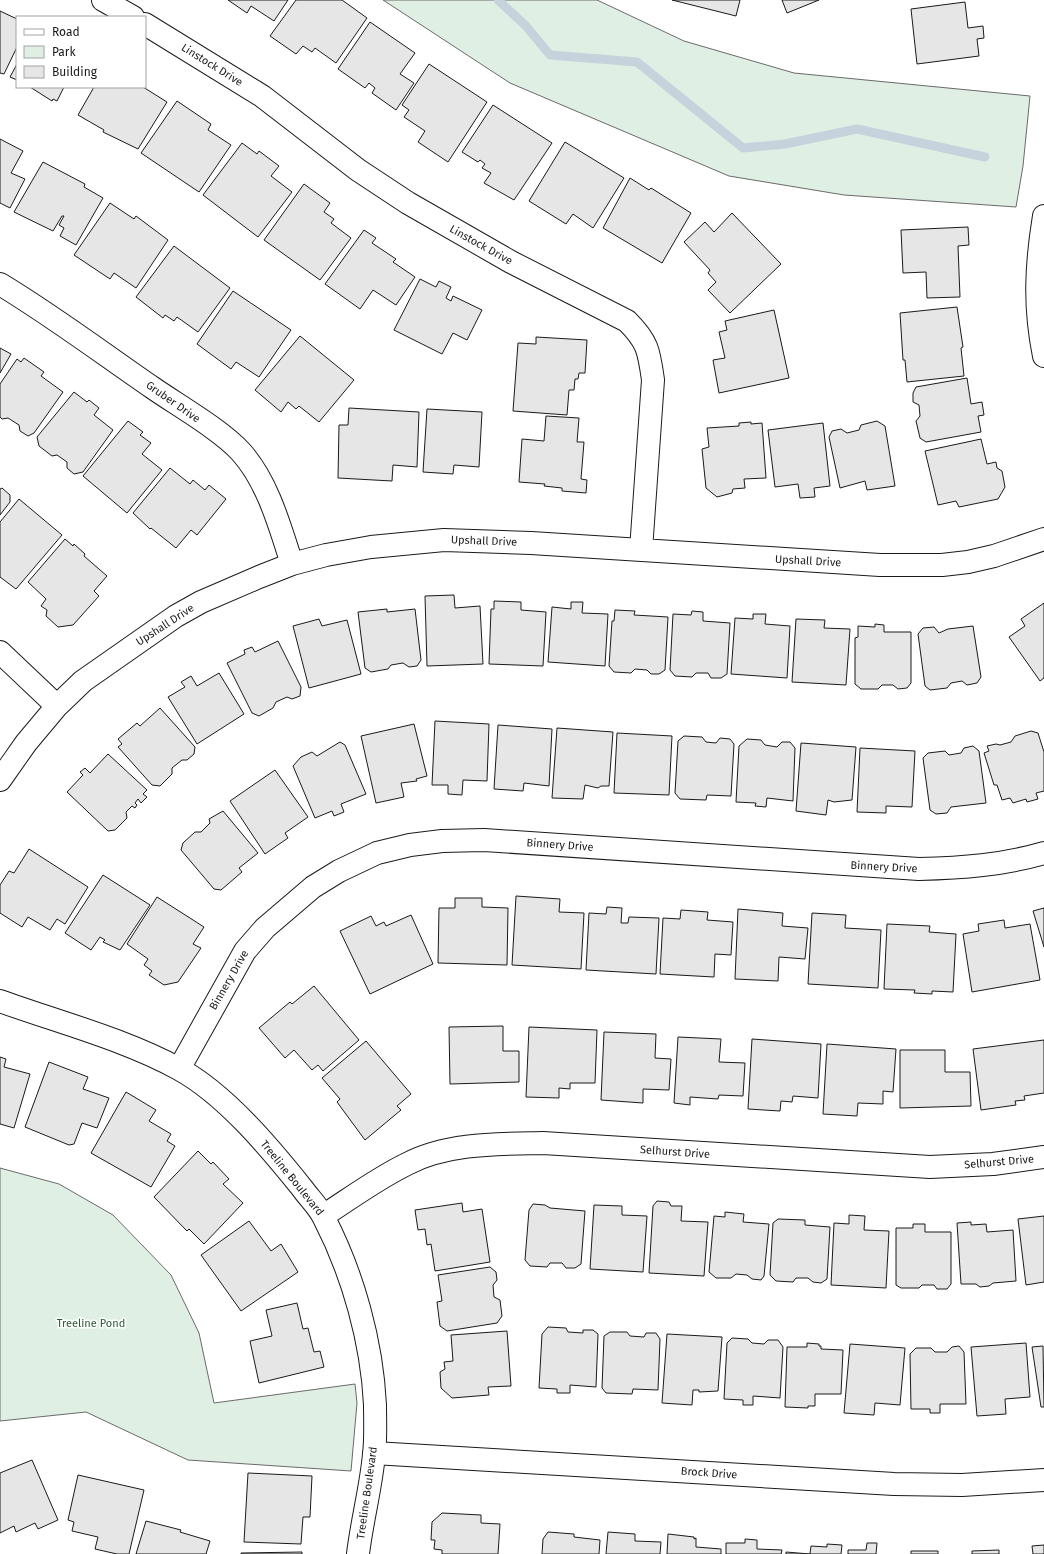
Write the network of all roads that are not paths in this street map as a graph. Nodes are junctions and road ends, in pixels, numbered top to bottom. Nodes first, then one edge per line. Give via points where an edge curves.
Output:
1 (103, 0) edge
2 (131, 16) edge
3 (146, 25) edge
4 (1044, 216) edge
5 (0, 284) edge
6 (1044, 356) edge
7 (1044, 539) edge
8 (642, 550) junction
9 (292, 564) junction
10 (0, 652) edge
11 (58, 706) junction
12 (0, 780) edge
13 (1044, 853) edge
14 (0, 1000) edge
15 (179, 1069) junction
16 (1044, 1157) edge
17 (324, 1216) junction
18 (374, 1453) junction
19 (1044, 1480) edge
20 (358, 1554) edge

1 - 2 street
3 - 8 street, Linstock Drive via 262,96 358,170 408,203 511,262 627,321 641,335 650,355 653,380
4 - 6 street via 1036,268
5 - 9 street, Gruber Drive via 192,415 241,452 262,484
7 - 8 street, Upshall Drive via 994,556 942,565 880,565
8 - 9 street, Upshall Drive via 444,540 370,547
9 - 11 street, Upshall Drive via 234,587 176,616 83,681
10 - 11 street
11 - 12 street, Upshall Drive via 26,743
13 - 15 street, Binnery Drive via 1021,860 973,867 919,869 484,840 442,841 377,853 313,887 265,928 245,951
14 - 15 street, Treeline Boulevard via 86,1030
15 - 17 street, Treeline Boulevard via 233,1111 263,1142
16 - 17 street, Selhurst Drive via 993,1164 930,1167 543,1143 497,1144 431,1154 407,1163
17 - 18 street, Treeline Boulevard via 359,1310 367,1344 375,1406
18 - 19 street, Brock Drive via 894,1484 962,1485
18 - 20 street, Treeline Boulevard

